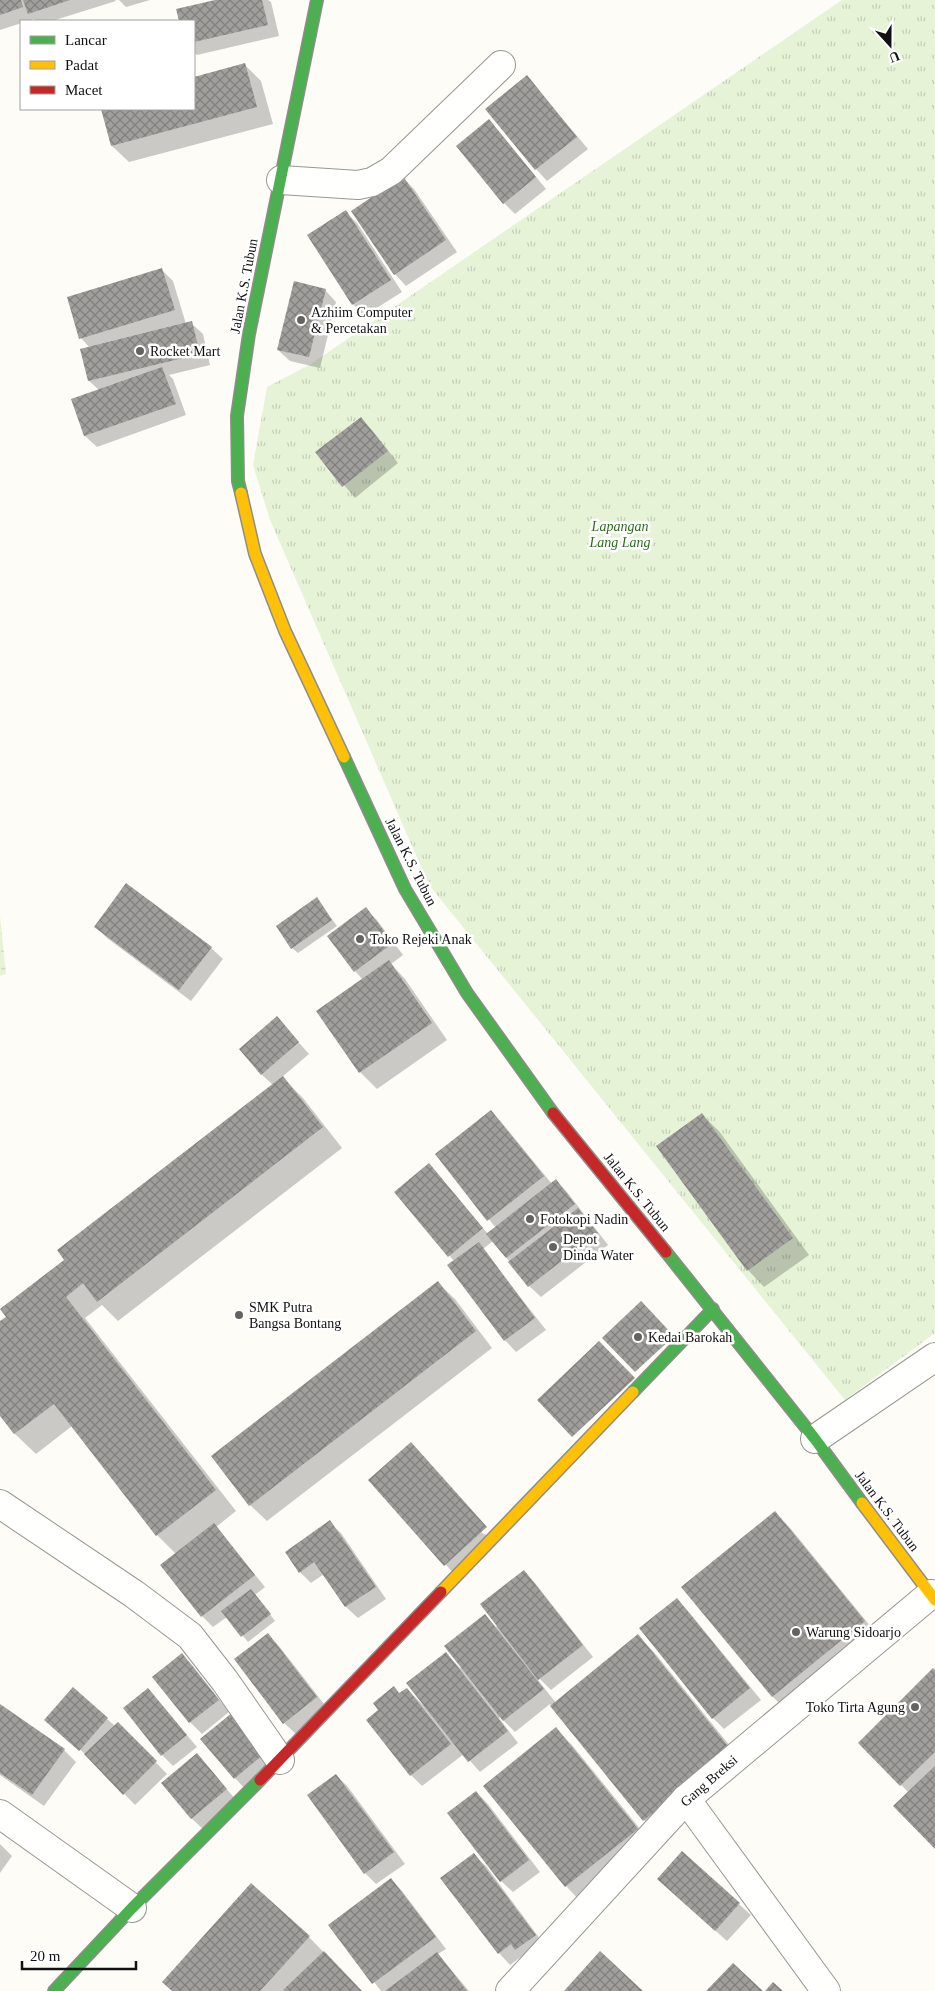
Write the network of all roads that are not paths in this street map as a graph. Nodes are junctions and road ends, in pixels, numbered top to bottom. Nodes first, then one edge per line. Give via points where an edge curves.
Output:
1 (318, 0) edge
2 (501, 65) dead end
3 (281, 180) junction
4 (713, 1309) junction
5 (935, 1357) edge
6 (815, 1439) junction
7 (0, 1504) edge
8 (933, 1597) edge
9 (280, 1760) junction
10 (686, 1799) junction
11 (0, 1814) edge
12 (132, 1908) junction
13 (54, 1991) edge
14 (510, 1991) edge
15 (826, 1991) edge

1 - 3 street, Jalan K.S. Tubun
2 - 3 street via 381,178 358,185
3 - 4 street, Jalan K.S. Tubun via 249,334 237,416 238,481 254,554 285,631 405,889 467,993 542,1098
4 - 6 street, Jalan K.S. Tubun
4 - 9 street
5 - 6 street
6 - 8 street, Jalan K.S. Tubun
7 - 9 street via 134,1594 190,1636
8 - 10 street, Gang Breksi
9 - 12 street
10 - 14 street, Gang Breksi
10 - 15 street
11 - 12 street
12 - 13 street

